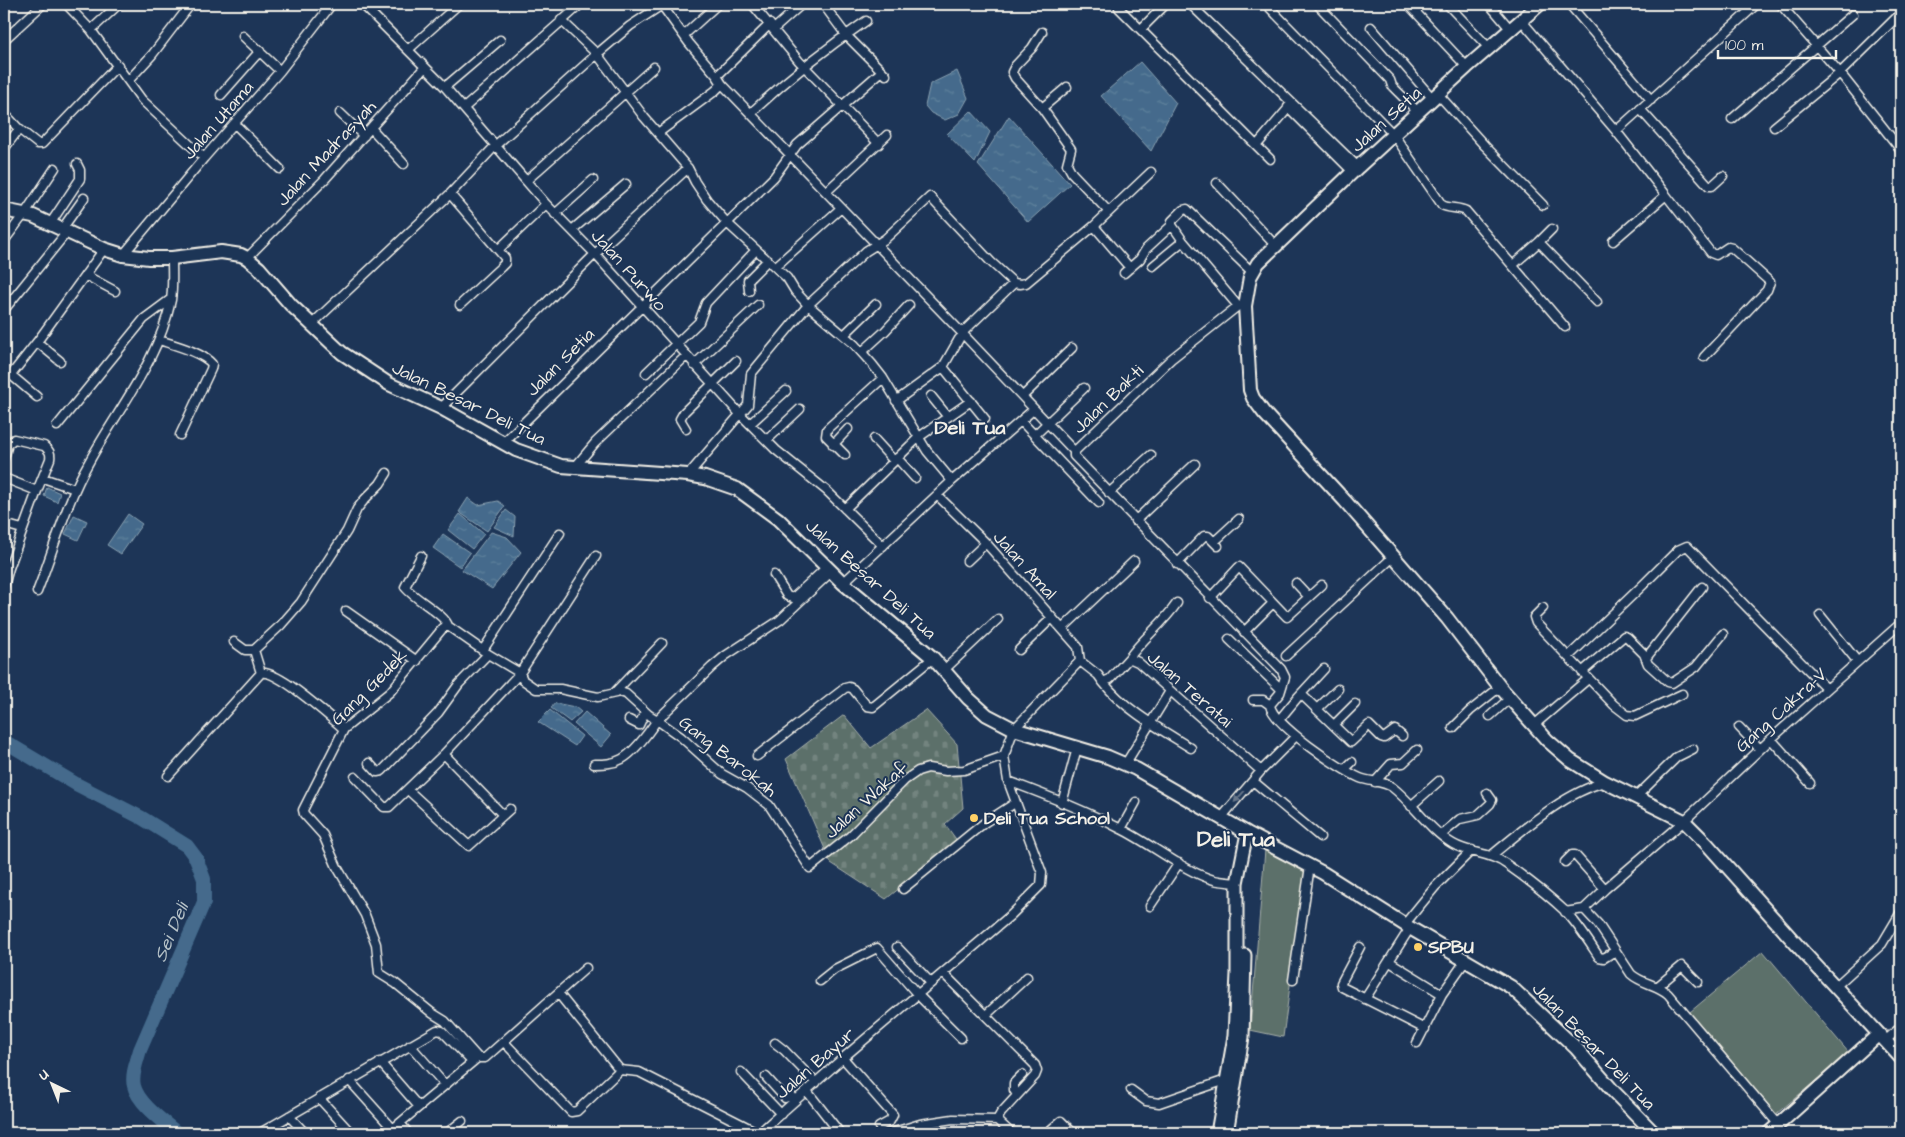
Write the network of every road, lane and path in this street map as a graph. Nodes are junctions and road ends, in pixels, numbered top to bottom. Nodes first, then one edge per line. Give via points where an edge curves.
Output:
1 (43, 4) edge
2 (66, 4) edge
3 (119, 4) edge
4 (192, 4) edge
5 (332, 4) edge
6 (362, 4) edge
7 (460, 4) edge
8 (580, 4) edge
9 (662, 4) edge
10 (718, 4) edge
11 (752, 4) edge
12 (802, 4) edge
13 (823, 4) edge
14 (1119, 4) edge
15 (1166, 4) edge
16 (1190, 4) edge
17 (1266, 4) edge
18 (1316, 4) edge
19 (1408, 4) edge
20 (1447, 4) edge
21 (1489, 4) edge
22 (1538, 4) edge
23 (1569, 4) edge
24 (1757, 4) edge
25 (1780, 4) edge
26 (1901, 13) edge
27 (1853, 14) dead end
28 (561, 20) junction
29 (866, 21) dead end
30 (1522, 21) junction
31 (772, 26) junction
32 (1371, 27) dead end
33 (91, 30) junction
34 (1141, 30) junction
35 (1511, 30) junction
36 (1042, 32) dead end
37 (684, 35) junction
38 (846, 35) junction
39 (243, 36) dead end
40 (4, 40) edge
41 (500, 40) dead end
42 (1816, 44) junction
43 (408, 49) junction
44 (1490, 49) junction
45 (260, 51) junction
46 (597, 54) junction
47 (118, 65) junction
48 (806, 66) junction
49 (425, 67) junction
50 (654, 67) dead end
51 (1467, 68) junction
52 (280, 71) junction
53 (1840, 73) junction
54 (717, 76) junction
55 (129, 80) junction
56 (722, 84) junction
57 (445, 87) junction
58 (1067, 87) dead end
59 (627, 92) junction
60 (221, 95) dead end
61 (1436, 97) junction
62 (1651, 100) junction
63 (1290, 105) junction
64 (842, 107) junction
65 (464, 108) junction
66 (1042, 108) junction
67 (1640, 109) junction
68 (1418, 112) junction
69 (4, 113) edge
70 (340, 113) dead end
71 (751, 113) junction
72 (1732, 119) dead end
73 (235, 124) junction
74 (1774, 127) dead end
75 (371, 128) junction
76 (19, 129) junction
77 (1616, 131) junction
78 (658, 133) junction
79 (887, 135) dead end
80 (1394, 135) junction
81 (364, 136) junction
82 (879, 144) junction
83 (496, 145) junction
84 (1257, 145) junction
85 (4, 149) edge
86 (1901, 150) edge
87 (789, 156) junction
88 (204, 158) junction
89 (1270, 159) dead end
90 (77, 164) dead end
91 (404, 164) dead end
92 (55, 168) dead end
93 (688, 168) junction
94 (280, 169) dead end
95 (1356, 169) junction
96 (1151, 172) dead end
97 (1723, 176) dead end
98 (527, 180) junction
99 (594, 180) dead end
100 (1217, 183) dead end
101 (626, 184) dead end
102 (826, 192) junction
103 (450, 194) junction
104 (1666, 195) junction
105 (84, 198) dead end
106 (546, 204) junction
107 (1543, 205) dead end
108 (840, 209) junction
109 (4, 210) edge
110 (1109, 212) junction
111 (25, 214) junction
112 (556, 214) junction
113 (727, 223) junction
114 (50, 224) junction
115 (1172, 225) junction
116 (1094, 226) junction
117 (1552, 229) dead end
118 (572, 230) junction
119 (64, 231) junction
120 (4, 241) edge
121 (1183, 241) junction
122 (1612, 241) dead end
123 (1539, 242) junction
124 (876, 245) junction
125 (1275, 245) junction
126 (104, 248) junction
127 (499, 249) junction
128 (756, 250) junction
129 (123, 254) junction
130 (595, 254) junction
131 (172, 258) junction
132 (248, 258) junction
133 (768, 260) junction
134 (1513, 264) junction
135 (1153, 266) dead end
136 (774, 267) junction
137 (1255, 267) junction
138 (85, 275) junction
139 (1014, 283) junction
140 (115, 291) dead end
141 (749, 291) dead end
142 (171, 299) junction
143 (1597, 302) dead end
144 (876, 304) dead end
145 (460, 305) dead end
146 (758, 305) dead end
147 (808, 305) junction
148 (908, 305) dead end
149 (642, 306) junction
150 (1241, 306) junction
151 (4, 310) edge
152 (311, 325) junction
153 (1564, 327) dead end
154 (844, 335) junction
155 (960, 336) junction
156 (159, 340) junction
157 (37, 342) junction
158 (676, 344) junction
159 (1072, 348) dead end
160 (862, 352) junction
161 (686, 356) junction
162 (1704, 358) dead end
163 (60, 361) dead end
164 (736, 361) dead end
165 (694, 365) junction
166 (943, 367) junction
167 (646, 373) dead end
168 (883, 378) junction
169 (712, 384) junction
170 (1084, 388) dead end
171 (786, 390) dead end
172 (931, 396) dead end
173 (1023, 396) junction
174 (37, 397) dead end
175 (896, 401) junction
176 (971, 401) junction
177 (441, 408) junction
178 (800, 409) dead end
179 (1035, 410) junction
180 (740, 414) junction
181 (948, 417) junction
182 (986, 418) dead end
183 (1021, 421) junction
184 (1048, 423) junction
185 (750, 424) junction
186 (57, 426) dead end
187 (686, 429) dead end
188 (848, 429) dead end
189 (180, 434) dead end
190 (1035, 435) junction
191 (919, 437) junction
192 (874, 439) dead end
193 (767, 440) junction
194 (503, 443) junction
195 (833, 445) junction
196 (1074, 454) junction
197 (845, 455) dead end
198 (1151, 455) dead end
199 (4, 458) edge
200 (896, 460) junction
201 (1195, 464) dead end
202 (1064, 466) junction
203 (575, 467) junction
204 (387, 473) dead end
205 (688, 475) junction
206 (4, 478) edge
207 (43, 478) junction
208 (915, 478) dead end
209 (952, 481) junction
210 (75, 489) junction
211 (36, 492) junction
212 (1109, 493) junction
213 (937, 495) junction
214 (1099, 503) dead end
215 (845, 509) junction
216 (1239, 519) dead end
217 (1135, 521) junction
218 (4, 524) edge
219 (22, 529) junction
220 (560, 534) dead end
221 (986, 543) junction
222 (883, 546) junction
223 (420, 556) dead end
224 (596, 556) dead end
225 (1393, 557) junction
226 (967, 561) dead end
227 (1134, 561) dead end
228 (1177, 564) junction
229 (6, 567) edge
230 (830, 569) junction
231 (774, 575) dead end
232 (843, 583) junction
233 (1296, 583) dead end
234 (1322, 585) dead end
235 (4, 586) edge
236 (1702, 587) dead end
237 (37, 592) dead end
238 (1308, 597) junction
239 (1210, 598) junction
240 (1177, 603) dead end
241 (1273, 603) junction
242 (1543, 608) dead end
243 (346, 611) dead end
244 (1820, 615) dead end
245 (1052, 618) junction
246 (998, 619) dead end
247 (1901, 623) edge
248 (448, 626) junction
249 (1062, 629) junction
250 (1244, 632) junction
251 (1724, 634) dead end
252 (1229, 639) dead end
253 (234, 642) dead end
254 (662, 643) dead end
255 (254, 650) junction
256 (1019, 650) dead end
257 (485, 652) junction
258 (1286, 656) dead end
259 (1568, 656) junction
260 (933, 658) junction
261 (1129, 658) junction
262 (1646, 658) junction
263 (417, 661) junction
264 (1080, 661) junction
265 (1857, 661) junction
266 (1324, 669) dead end
267 (944, 670) junction
268 (1582, 672) junction
269 (261, 673) junction
270 (520, 673) junction
271 (1588, 679) junction
272 (1103, 682) junction
273 (1500, 687) junction
274 (1281, 689) junction
275 (1338, 689) dead end
276 (1828, 689) junction
277 (1170, 691) junction
278 (615, 692) junction
279 (1301, 694) junction
280 (1682, 694) dead end
281 (1510, 698) junction
282 (1252, 700) dead end
283 (1355, 704) dead end
284 (1270, 705) junction
285 (1317, 710) junction
286 (645, 712) junction
287 (1490, 716) dead end
288 (629, 720) dead end
289 (657, 720) junction
290 (1279, 720) junction
291 (1150, 722) junction
292 (1334, 725) junction
293 (1533, 726) junction
294 (1738, 727) dead end
295 (1454, 728) dead end
296 (344, 729) junction
297 (1014, 729) junction
298 (1296, 736) junction
299 (1402, 736) dead end
300 (1771, 739) junction
301 (1077, 748) junction
302 (1190, 748) dead end
303 (1693, 749) dead end
304 (1760, 749) junction
305 (1417, 750) dead end
306 (444, 754) junction
307 (757, 756) dead end
308 (1004, 756) junction
309 (1352, 762) dead end
310 (369, 763) dead end
311 (594, 764) dead end
312 (1126, 764) junction
313 (1345, 769) junction
314 (1261, 771) junction
315 (168, 776) dead end
316 (355, 777) dead end
317 (1008, 781) junction
318 (1253, 781) junction
319 (1439, 781) dead end
320 (1375, 782) junction
321 (1605, 782) junction
322 (1810, 783) dead end
323 (408, 790) junction
324 (1487, 793) dead end
325 (1636, 797) junction
326 (1062, 802) junction
327 (1136, 802) dead end
328 (1015, 803) junction
329 (1411, 806) junction
330 (510, 809) dead end
331 (503, 815) junction
332 (1221, 818) junction
333 (1684, 821) junction
334 (1121, 829) junction
335 (1250, 835) junction
336 (1441, 835) junction
337 (1320, 837) dead end
338 (1472, 850) junction
339 (1492, 855) junction
340 (1565, 862) dead end
341 (1179, 863) junction
342 (1310, 866) junction
343 (810, 868) joint
344 (1237, 883) junction
345 (902, 889) dead end
346 (1604, 889) junction
347 (1150, 906) dead end
348 (1584, 908) junction
349 (1565, 912) junction
350 (1901, 912) edge
351 (1407, 927) junction
352 (897, 946) dead end
353 (1360, 947) dead end
354 (1615, 951) junction
355 (1466, 960) junction
356 (1390, 962) junction
357 (586, 968) dead end
358 (943, 973) junction
359 (1026, 977) dead end
360 (1293, 980) dead end
361 (820, 981) dead end
362 (1698, 982) dead end
363 (931, 983) junction
364 (1658, 986) junction
365 (1836, 986) junction
366 (558, 993) junction
367 (1442, 994) junction
368 (918, 995) junction
369 (1365, 999) junction
370 (986, 1014) junction
371 (1901, 1027) edge
372 (1425, 1028) junction
373 (1883, 1037) junction
374 (961, 1038) dead end
375 (504, 1042) junction
376 (775, 1043) dead end
377 (1417, 1043) dead end
378 (410, 1045) junction
379 (842, 1058) junction
380 (1901, 1058) edge
381 (475, 1060) junction
382 (380, 1062) junction
383 (620, 1070) junction
384 (741, 1072) dead end
385 (1022, 1075) dead end
386 (766, 1077) dead end
387 (349, 1080) junction
388 (1226, 1080) junction
389 (816, 1083) junction
390 (445, 1085) junction
391 (1131, 1090) dead end
392 (807, 1091) junction
393 (1018, 1095) junction
394 (319, 1098) junction
395 (795, 1101) junction
396 (419, 1107) junction
397 (781, 1114) junction
398 (289, 1116) junction
399 (997, 1120) junction
400 (462, 1121) dead end
401 (400, 1123) junction
402 (879, 1128) dead end
403 (1774, 1129) edge
404 (768, 1130) edge
405 (390, 1131) edge
406 (260, 1133) edge
407 (305, 1133) edge
408 (350, 1133) edge
409 (408, 1133) edge
410 (447, 1133) edge
411 (758, 1133) edge
412 (840, 1133) edge
413 (891, 1133) edge
414 (1011, 1133) edge
415 (1047, 1133) edge
416 (1073, 1133) edge
417 (1217, 1133) edge
418 (1226, 1133) edge
419 (1654, 1133) edge

1 - 40 street
2 - 33 street
3 - 33 street
4 - 55 street
5 - 52 street, Jalan Utama
6 - 43 street, Jalan Purwo
7 - 43 street
8 - 28 street
9 - 37 street, Jalan Bakti
9 - 46 street
10 - 37 street
11 - 31 street
12 - 31 street
13 - 38 street
14 - 34 street via 1119,8
15 - 34 street
16 - 63 street
17 - 80 street
18 - 68 street
19 - 51 street
20 - 44 street
21 - 35 street
22 - 30 main road, Jalan Setia
23 - 62 street
24 - 62 street
25 - 42 street
26 - 53 street
27 - 42 street
28 - 46 street
28 - 65 street
29 - 38 street
30 - 35 main road, Jalan Setia
30 - 77 street
31 - 48 street
31 - 54 street
32 - 61 street
33 - 47 street
34 - 84 street
35 - 44 main road, Jalan Setia
36 - 66 street via 1012,72
37 - 54 street, Jalan Bakti
38 - 48 street
38 - 64 street, Jalan Setia via 884,73
39 - 45 street
41 - 57 street
42 - 53 street
42 - 72 street
43 - 49 street, Jalan Purwo
44 - 51 main road, Jalan Setia
45 - 52 street
45 - 60 street
46 - 59 street
46 - 83 street
47 - 55 street
47 - 76 street via 42,144
48 - 64 street
48 - 71 street
49 - 57 street, Jalan Purwo
49 - 75 street, Jalan Madrasyah
50 - 59 street
51 - 61 main road, Jalan Setia
52 - 73 street, Jalan Utama
53 - 74 street
53 - 86 street
54 - 56 street, Jalan Bakti
55 - 88 street via 142,100
56 - 71 street, Jalan Bakti
56 - 78 street
57 - 65 street, Jalan Purwo
58 - 66 street
59 - 78 street
59 - 98 street
61 - 68 main road, Jalan Setia
61 - 107 street
62 - 67 street
63 - 84 street
63 - 95 street
64 - 82 street
64 - 87 street, Jalan Setia via 797,145
65 - 83 street, Jalan Purwo
66 - 110 street via 1071,149 1067,164 1072,173
67 - 77 street
67 - 97 street via 1709,186
68 - 80 main road, Jalan Setia
69 - 76 street
70 - 81 street
71 - 87 street, Jalan Bakti
73 - 88 street, Jalan Utama
73 - 94 street
75 - 81 street, Jalan Madrasyah
75 - 91 street
76 - 85 street
77 - 104 street
78 - 93 street
79 - 82 street
80 - 95 main road, Jalan Setia
80 - 134 street via 1442,205 1466,212
81 - 132 street, Jalan Madrasyah
82 - 102 street
83 - 98 street, Jalan Purwo
83 - 103 street
84 - 89 street
87 - 102 street, Jalan Bakti
87 - 113 street, Jalan Setia via 774,177
88 - 129 street, Jalan Utama
90 - 114 street via 80,180
92 - 111 street
93 - 113 street via 694,182
93 - 130 street
95 - 125 main road, Jalan Setia
96 - 110 street
98 - 106 street, Jalan Purwo
99 - 112 street
100 - 125 street
101 - 118 street
102 - 108 street, Jalan Bakti
103 - 127 street
103 - 152 street
104 - 122 street
104 - 162 street via 1712,253 1716,255 1728,247 1732,248 1770,282 1767,290
105 - 119 street
106 - 112 street, Jalan Purwo
106 - 127 street
108 - 124 street, Jalan Bakti
108 - 136 street
109 - 111 main road
110 - 116 street
111 - 114 main road
111 - 120 street
112 - 118 street, Jalan Purwo
113 - 128 street
113 - 149 street, Jalan Setia
114 - 119 main road
115 - 116 street via 1127,270
115 - 121 street
115 - 137 street via 1174,218 1187,208
116 - 139 street via 1026,283
117 - 123 street
118 - 130 street, Jalan Purwo
119 - 126 main road
119 - 151 street
121 - 135 street
121 - 150 street
123 - 134 street
123 - 143 street
124 - 139 street via 930,197
124 - 147 street via 866,250
124 - 155 street, Jalan Bakti
125 - 137 main road, Jalan Setia
126 - 129 main road
126 - 138 street
127 - 145 street via 505,262
128 - 133 street
128 - 158 street via 706,303 701,319
129 - 131 main road
130 - 149 street, Jalan Purwo
130 - 177 street
131 - 132 main road via 221,252
131 - 142 street
132 - 152 main road, Jalan Besar Deli Tua
133 - 136 street
133 - 141 street via 748,280
134 - 153 street
136 - 147 street
137 - 150 main road
138 - 140 street
138 - 157 street
139 - 155 street
142 - 156 street
142 - 186 street via 144,319
144 - 154 street
146 - 165 street
147 - 154 street
147 - 180 street via 751,374 749,403
148 - 160 street
149 - 158 street, Jalan Purwo
149 - 194 street, Jalan Setia
150 - 196 street, Jalan Bakti via 1171,359
150 - 225 main road via 1253,398
152 - 177 main road, Jalan Besar Deli Tua via 369,372
154 - 160 street
155 - 166 street
155 - 173 street, Jalan Bakti
156 - 189 street via 194,353 212,364
156 - 210 street
157 - 163 street
157 - 174 street via 11,375
158 - 161 street, Jalan Purwo
158 - 167 street
159 - 173 street
160 - 168 street
161 - 165 street, Jalan Purwo
161 - 203 street via 595,442
164 - 169 street
165 - 169 street, Jalan Purwo
166 - 175 street
166 - 176 street
168 - 175 street
168 - 195 street via 827,429 826,436
169 - 180 street, Jalan Purwo
169 - 187 street via 680,418
170 - 184 street
171 - 185 street
172 - 181 street
173 - 179 street, Jalan Bakti
175 - 191 street
176 - 181 street
176 - 182 street
177 - 194 main road, Jalan Besar Deli Tua
178 - 193 street
179 - 183 street
179 - 184 street, Jalan Bakti
180 - 185 street, Jalan Purwo
180 - 205 street
181 - 191 street
183 - 190 street
183 - 209 street
184 - 190 street
184 - 196 street, Jalan Bakti
185 - 193 street, Jalan Purwo
188 - 195 street
190 - 202 street
191 - 200 street
191 - 209 street
192 - 200 street
193 - 215 street, Jalan Purwo
194 - 203 main road, Jalan Besar Deli Tua via 555,464
195 - 197 street
196 - 202 street
196 - 212 street
198 - 212 street
199 - 207 street via 11,440 44,446 50,455
200 - 208 street
200 - 215 street
201 - 217 street
202 - 214 street
203 - 205 main road, Jalan Besar Deli Tua
204 - 255 street via 357,510 301,602
205 - 230 main road, Jalan Besar Deli Tua via 737,489 778,519
206 - 211 street
207 - 210 street
207 - 211 street
209 - 213 street
210 - 237 street
211 - 219 street
212 - 217 street
213 - 221 street, Jalan Amal
213 - 222 street
215 - 222 street, Jalan Purwo
216 - 228 street via 1216,544 1204,536
217 - 228 street
218 - 219 street
219 - 229 street
220 - 257 street
221 - 226 street
221 - 245 street, Jalan Amal
222 - 232 street
223 - 248 street via 405,588 444,619
224 - 270 street
225 - 258 street
225 - 273 main road via 1447,618
227 - 249 street
228 - 239 street
229 - 235 street
230 - 231 street via 792,598 787,596
230 - 232 main road, Jalan Besar Deli Tua
230 - 289 street via 780,620 731,651
232 - 260 main road, Jalan Besar Deli Tua
233 - 238 street
234 - 238 street
236 - 262 street
238 - 241 street via 1286,617
239 - 241 street via 1239,567
239 - 250 street
240 - 261 street
241 - 250 street
242 - 259 street via 1534,620
243 - 263 street
244 - 265 street
245 - 249 street, Jalan Amal
245 - 256 street
246 - 267 street
247 - 265 street, Gang Cakra-V
248 - 257 street
248 - 263 street, Gang Gedek
249 - 264 street, Jalan Amal via 1078,647
250 - 274 street via 1283,672 1285,677
251 - 262 street via 1696,666 1672,683 1648,664
252 - 274 street
253 - 255 street via 245,650
254 - 278 street
255 - 269 street
257 - 270 street
257 - 310 street via 438,713 382,771 378,772
259 - 268 street
259 - 276 street via 1678,550 1687,546
260 - 267 main road, Jalan Besar Deli Tua
260 - 307 street via 873,707 867,706 853,689 845,688
261 - 272 street, Jalan Teratai via 1110,679
261 - 277 street, Jalan Teratai via 1144,666
262 - 268 street via 1624,636
263 - 296 street, Gang Gedek via 390,692
264 - 272 street
264 - 297 street
265 - 276 street, Gang Cakra-V
266 - 279 street
267 - 297 main road, Jalan Besar Deli Tua via 974,705
268 - 271 street
269 - 296 street via 268,673 289,686
269 - 315 street
270 - 278 street via 523,680 536,689 560,689 598,697
270 - 306 street
271 - 280 street via 1631,717
271 - 293 street
272 - 291 street
273 - 281 main road
273 - 295 street
274 - 284 street
275 - 285 street
276 - 300 street, Gang Cakra-V
277 - 291 street
277 - 314 street, Jalan Teratai
278 - 286 street via 626,694
279 - 285 street
279 - 290 street
281 - 287 street
281 - 293 main road
282 - 284 street via 1263,700
283 - 292 street
284 - 290 street
285 - 292 street
286 - 288 street via 638,724
286 - 289 street
289 - 311 street via 622,759
289 - 343 street, Gang Barokah via 722,774 769,805
290 - 298 street
291 - 302 street
291 - 312 street
292 - 299 street via 1351,742 1369,725 1381,737 1394,730
293 - 321 main road via 1570,760
294 - 304 street
296 - 381 street, Gang Gedek via 303,810 304,814 323,834 337,867 366,915 376,944 379,973 445,1021
297 - 301 main road, Jalan Besar Deli Tua
297 - 308 street, Jalan Bayur
298 - 313 street
298 - 314 street
300 - 304 street, Gang Cakra-V
300 - 322 street
301 - 312 main road, Jalan Besar Deli Tua
301 - 326 street
303 - 325 street via 1678,757
304 - 333 street, Gang Cakra-V
305 - 320 street via 1403,763 1391,764
306 - 323 street
306 - 331 street
308 - 317 street, Jalan Bayur
308 - 343 street, Jalan Wakaf via 964,770 918,770 850,836
309 - 313 street
312 - 332 main road, Jalan Besar Deli Tua
313 - 320 street
314 - 318 street
316 - 323 street via 387,808
317 - 326 street
317 - 328 street, Jalan Bayur
318 -> 332 street
318 - 337 street
319 - 329 street
320 - 329 street via 1390,786
321 - 325 main road
321 - 339 street via 1563,802
323 - 331 street via 469,846
324 - 336 street via 1492,800 1490,804 1474,817 1457,821
325 - 333 main road
326 - 334 street
327 - 334 street
328 - 345 street via 984,823
328 - 358 street, Jalan Bayur via 1042,874 1041,885
329 - 336 street
330 - 331 street
332 - 335 main road, Jalan Besar Deli Tua
333 - 346 street, Gang Cakra-V
333 - 365 main road
334 - 341 street
335 - 342 main road, Jalan Besar Deli Tua
335 - 344 main road
335 - 418 main road via 1245,888 1243,1037
336 - 338 street via 1453,844
338 - 339 street
338 - 351 street via 1435,887
339 - 349 street
340 - 346 street via 1575,856
341 - 344 street via 1214,880
341 - 347 street
342 - 351 main road, Jalan Besar Deli Tua
342 - 360 street
344 - 388 main road via 1237,1009
346 - 348 street, Gang Cakra-V
348 - 349 street
348 - 354 street
349 - 354 street via 1599,957 1604,958
350 - 365 street via 1882,944
351 - 355 main road, Jalan Besar Deli Tua
351 - 356 street
352 - 363 street
353 - 369 street via 1341,986
354 - 364 street via 1635,978
355 - 367 street
355 - 419 main road, Jalan Besar Deli Tua via 1525,999 1576,1048
356 - 367 street
356 - 369 street
357 - 366 street
358 - 363 street, Jalan Bayur
358 - 370 street
359 - 370 street
361 - 368 street via 835,969 876,948
362 - 364 street via 1682,966
363 - 368 street, Jalan Bayur
364 - 403 street via 1668,994
365 - 373 main road
366 - 375 street
366 - 383 street
367 - 372 street
368 - 374 street
368 - 379 street, Jalan Bayur
369 - 372 street
370 - 393 street via 1036,1068 1035,1076
371 - 373 street
372 - 377 street
373 - 380 main road
373 - 403 main road
375 - 381 street via 485,1058
375 - 383 street via 572,1112 577,1111
376 - 389 street
378 - 381 street via 439,1029
378 - 382 street
378 - 390 street
379 - 389 street, Jalan Bayur
379 - 402 street via 892,1115 890,1121
381 - 390 street
382 - 387 street
382 - 396 street
383 - 411 street, Jalan Bayur via 639,1072
384 - 397 street
385 - 393 street via 1014,1083
386 - 395 street via 785,1098 790,1096
387 - 394 street
387 - 405 street
388 - 391 street via 1159,1103 1146,1101
388 - 417 main road
389 - 392 street, Jalan Bayur
390 - 396 street
392 - 395 street, Jalan Bayur
392 - 412 street
393 - 399 street
394 - 398 street
394 - 408 street
395 - 397 street, Jalan Bayur
396 - 401 street
397 - 404 street, Jalan Bayur
398 - 406 street
398 - 407 street
399 - 413 street via 952,1119
399 - 414 street
400 - 410 street
401 - 405 street
401 - 409 street
404 - 411 street, Jalan Bayur
415 - 416 street via 1061,1121

